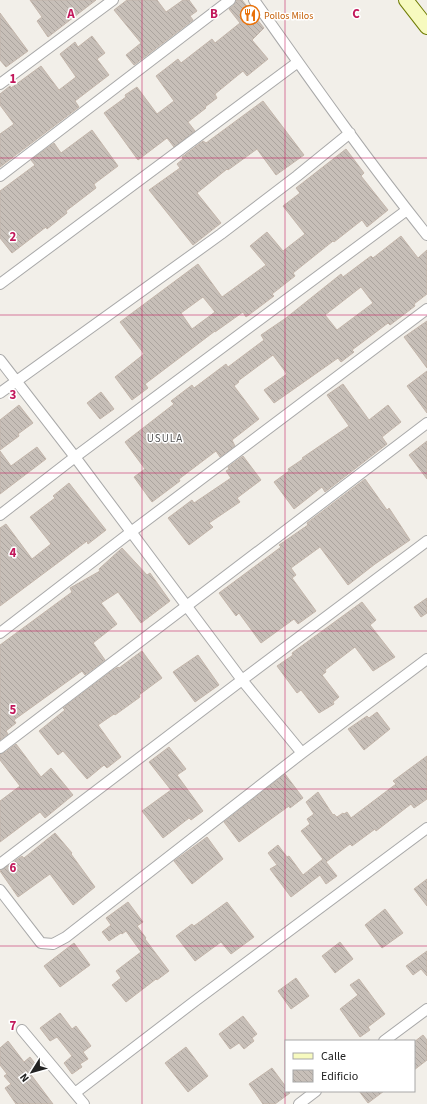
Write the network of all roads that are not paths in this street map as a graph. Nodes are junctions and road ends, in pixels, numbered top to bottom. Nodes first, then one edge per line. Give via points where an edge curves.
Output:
1 (113, 0) edge
2 (230, 0) edge
3 (254, 0) edge
4 (406, 0) edge
5 (427, 27) edge
6 (298, 62) junction
7 (0, 84) edge
8 (350, 133) junction
9 (0, 176) edge
10 (407, 210) junction
11 (427, 235) edge
12 (0, 284) edge
13 (427, 308) edge
14 (0, 360) edge
15 (16, 381) junction
16 (0, 393) edge
17 (427, 423) edge
18 (75, 457) junction
19 (0, 515) edge
20 (131, 532) junction
21 (427, 541) edge
22 (186, 606) junction
23 (0, 633) edge
24 (427, 660) edge
25 (242, 680) junction
26 (0, 748) edge
27 (302, 754) junction
28 (427, 828) edge
29 (0, 864) edge
30 (0, 890) edge
31 (427, 1009) edge
32 (22, 1030) dead end
33 (385, 1040) edge
34 (315, 1092) edge
35 (76, 1093) junction
36 (84, 1104) edge
37 (299, 1104) edge

1 - 7 street
2 - 9 street
3 - 6 street
4 - 5 street
6 - 8 street
6 - 12 street
8 - 10 street
8 - 15 street via 220,234
10 - 11 street
10 - 18 street
13 - 20 street
14 - 15 street
15 - 16 street
15 - 18 street
17 - 22 street
18 - 19 street
18 - 20 street
20 - 22 street
20 - 23 street
21 - 25 street
22 - 25 street
22 - 26 street
24 - 27 street
25 - 27 street
25 - 29 street
27 - 30 street via 66,937 53,944 41,943
28 - 35 street
31 - 33 street
32 - 35 street
34 - 37 street
35 - 36 street

